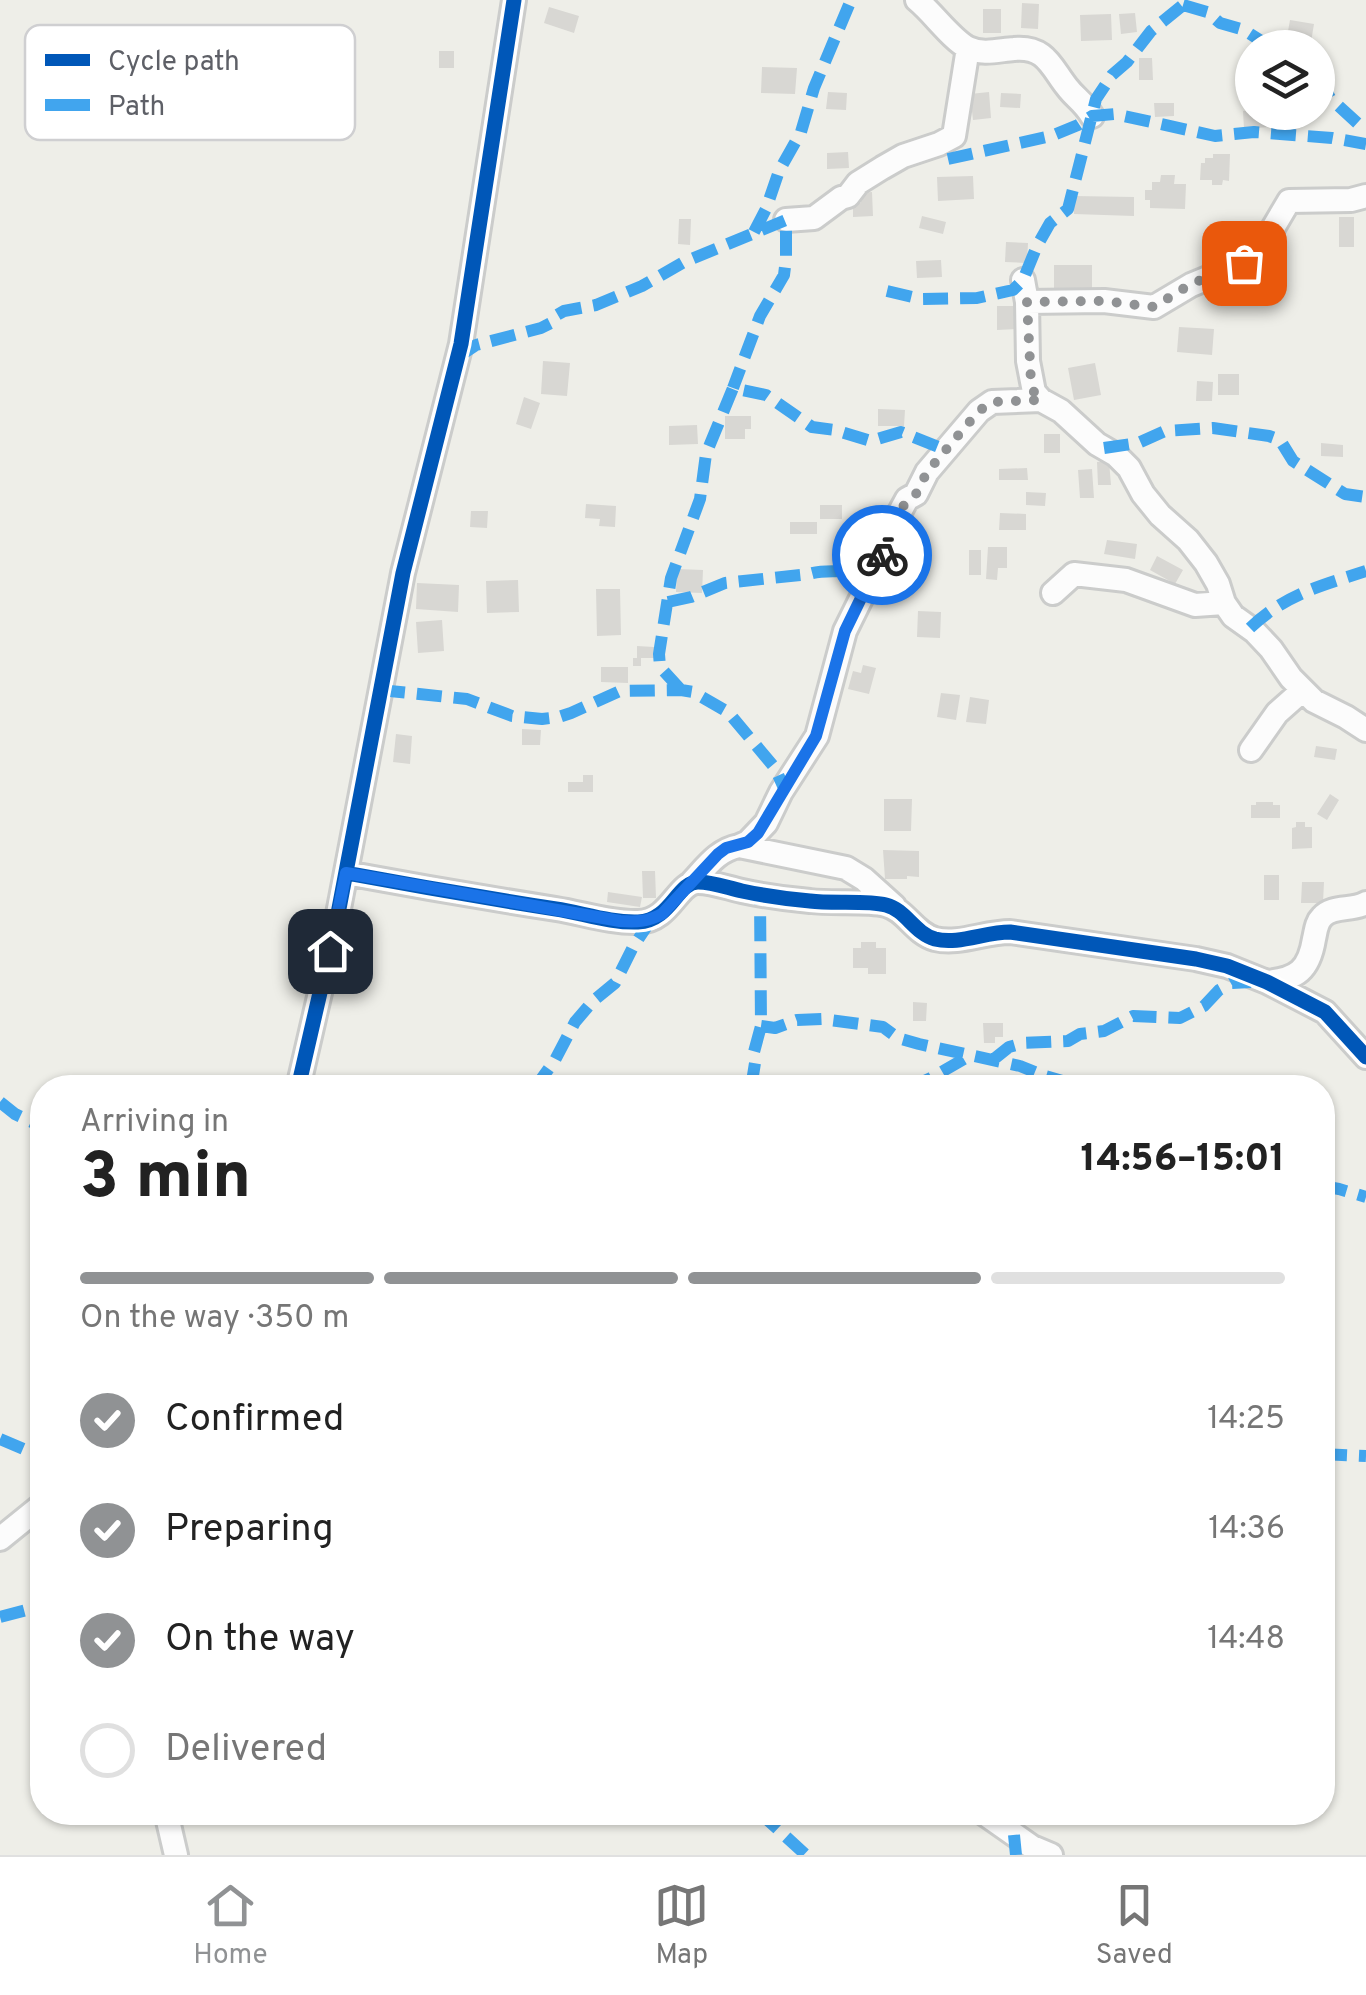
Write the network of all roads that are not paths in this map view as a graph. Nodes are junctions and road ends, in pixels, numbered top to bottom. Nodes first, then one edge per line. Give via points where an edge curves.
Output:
1 (514, 0) edge
2 (917, 0) edge
3 (968, 48) junction
4 (1092, 116) dead end
5 (1366, 196) edge
6 (786, 220) dead end
7 (1041, 400) junction
8 (1053, 593) dead end
9 (1224, 603) junction
10 (1303, 690) junction
11 (1366, 730) edge
12 (1251, 750) dead end
13 (739, 846) junction
14 (346, 873) junction
15 (692, 882) junction
16 (1366, 904) edge
17 (900, 912) junction
18 (1267, 982) junction
19 (1366, 1057) edge
20 (301, 1075) edge
21 (30, 1515) edge
22 (0, 1539) edge
23 (169, 1825) edge
24 (1001, 1825) edge
25 (176, 1853) edge
26 (1051, 1855) edge

1 - 14 street via 460,344 402,574
2 - 3 street
3 - 4 street via 1028,49 1045,57
3 - 6 street via 954,136 882,168 814,218
5 - 7 street via 1288,202 1244,263 1154,307 1025,291 1031,382
7 - 9 street via 1129,468 1142,494 1206,563
7 - 13 street via 992,402 979,411 907,500 845,631 816,736 766,823
8 - 9 street via 1074,574 1126,580 1195,605
9 - 10 street
10 - 11 street
10 - 12 street via 1277,712
13 - 15 street via 718,854
13 - 17 street via 846,868
14 - 15 street via 640,922 662,914
14 - 20 street
15 - 17 street
16 - 18 street via 1327,912 1297,976
17 - 18 street via 932,938 1010,932 1196,959
18 - 19 street via 1324,1012
21 - 22 street
23 - 25 street
24 - 26 street

